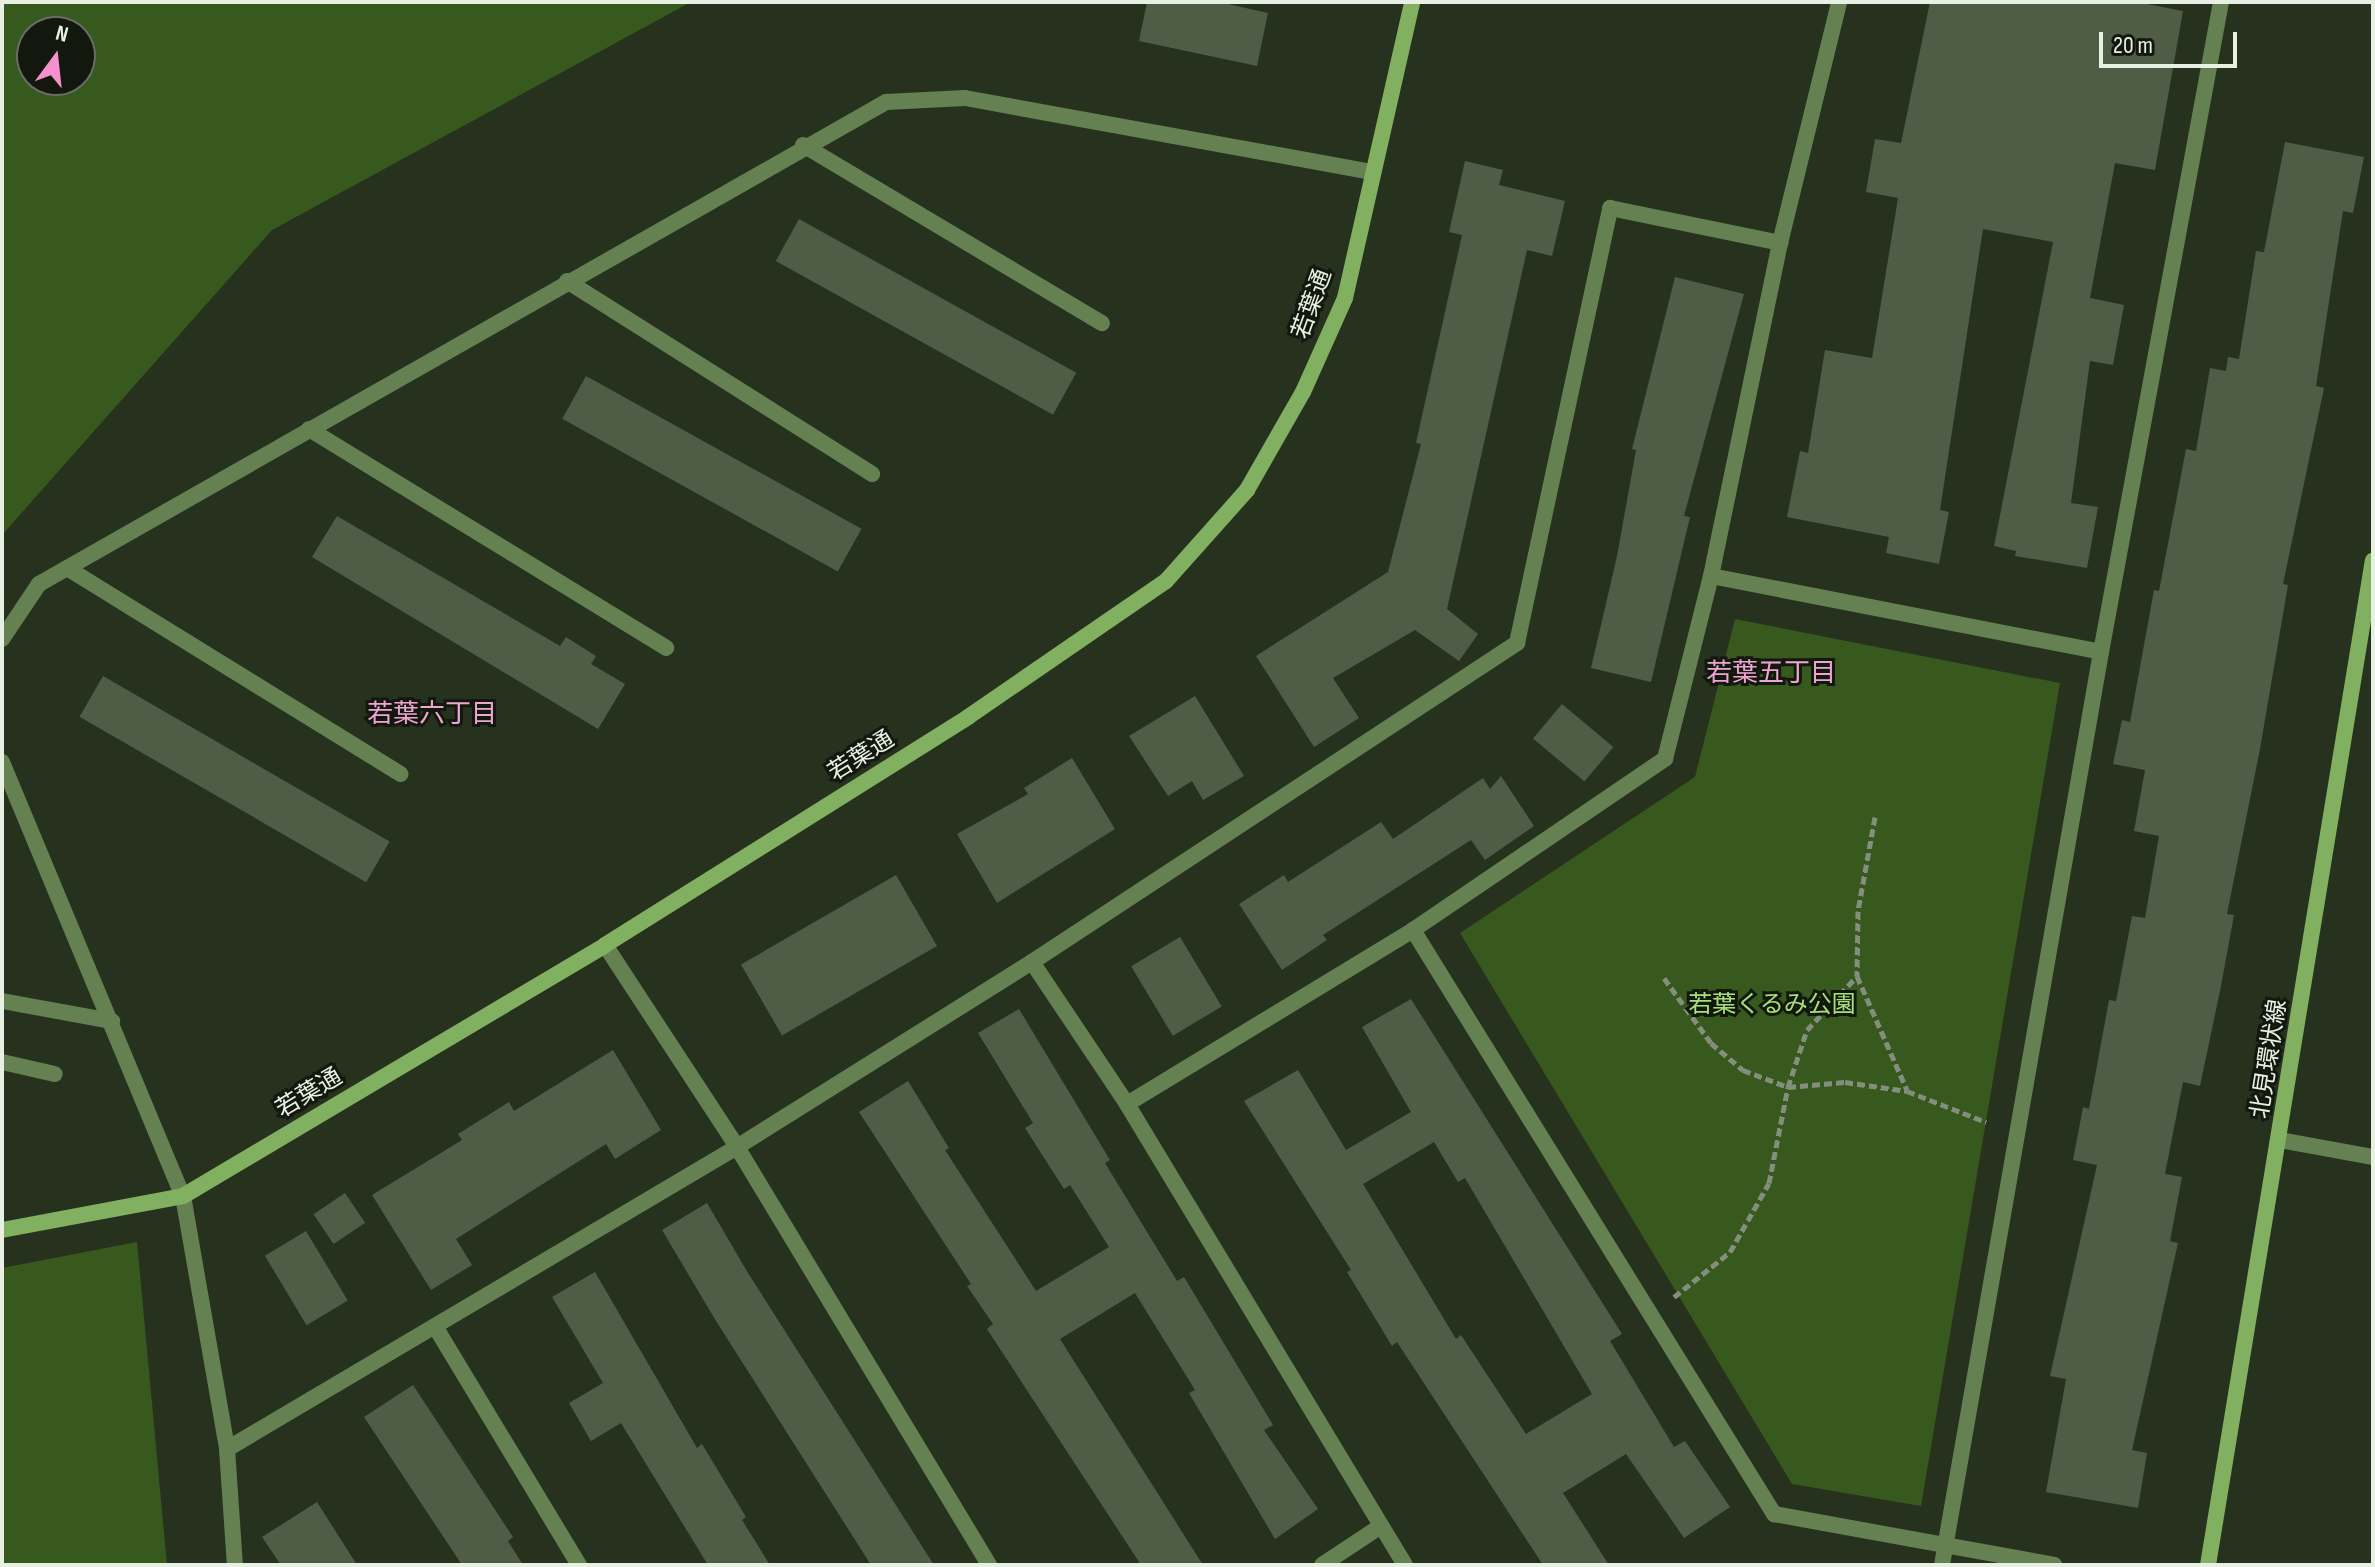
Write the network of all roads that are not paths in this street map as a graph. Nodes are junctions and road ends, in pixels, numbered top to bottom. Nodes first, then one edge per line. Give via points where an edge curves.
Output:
1 (1412, 2) edge
2 (1839, 2) edge
3 (2221, 2) edge
4 (803, 145) junction
5 (1372, 172) junction
6 (1780, 243) junction
7 (567, 281) junction
8 (1102, 323) dead end
9 (309, 429) junction
10 (872, 474) dead end
11 (2373, 560) edge
12 (67, 568) junction
13 (1711, 576) junction
14 (2, 639) edge
15 (666, 648) dead end
16 (2101, 652) junction
17 (2, 762) edge
18 (400, 774) dead end
19 (1413, 930) junction
20 (605, 945) junction
21 (1032, 962) junction
22 (2, 1001) edge
23 (112, 1021) junction
24 (2, 1062) edge
25 (55, 1074) dead end
26 (1127, 1104) junction
27 (2280, 1140) junction
28 (737, 1147) junction
29 (2373, 1157) edge
30 (183, 1196) junction
31 (2, 1230) edge
32 (436, 1328) junction
33 (227, 1449) junction
34 (1381, 1526) junction
35 (1945, 1545) junction
36 (235, 1565) edge
37 (579, 1565) edge
38 (989, 1565) edge
39 (1322, 1565) edge
40 (1405, 1565) edge
41 (1942, 1565) edge
42 (2054, 1565) edge
43 (2208, 1565) edge

1 - 5 street, 若葉通
2 - 6 street
3 - 16 street
4 - 5 street via 886,102 965,98
4 - 7 street
4 - 8 street
5 - 20 street, 若葉通 via 1345,298 1303,392 1247,490 1166,581 968,717
6 - 13 street
6 - 21 street via 1610,208 1517,643
7 - 9 street
7 - 10 street
9 - 12 street
9 - 15 street
11 - 27 street, 北見環状線
12 - 14 street via 39,584
12 - 18 street
13 - 16 street
13 - 19 street via 1665,759
16 - 35 street
17 - 23 street
19 - 26 street
19 - 35 street via 1774,1514
20 - 28 street
20 - 30 street, 若葉通
21 - 26 street
21 - 28 street
22 - 23 street
23 - 30 street
24 - 25 street
26 - 34 street
27 - 29 street
27 - 43 street, 北見環状線
28 - 32 street
28 - 38 street
30 - 31 street, 若葉通
30 - 33 street
32 - 33 street
32 - 37 street
33 - 36 street
34 - 39 street
34 - 40 street
35 - 41 street
35 - 42 street

